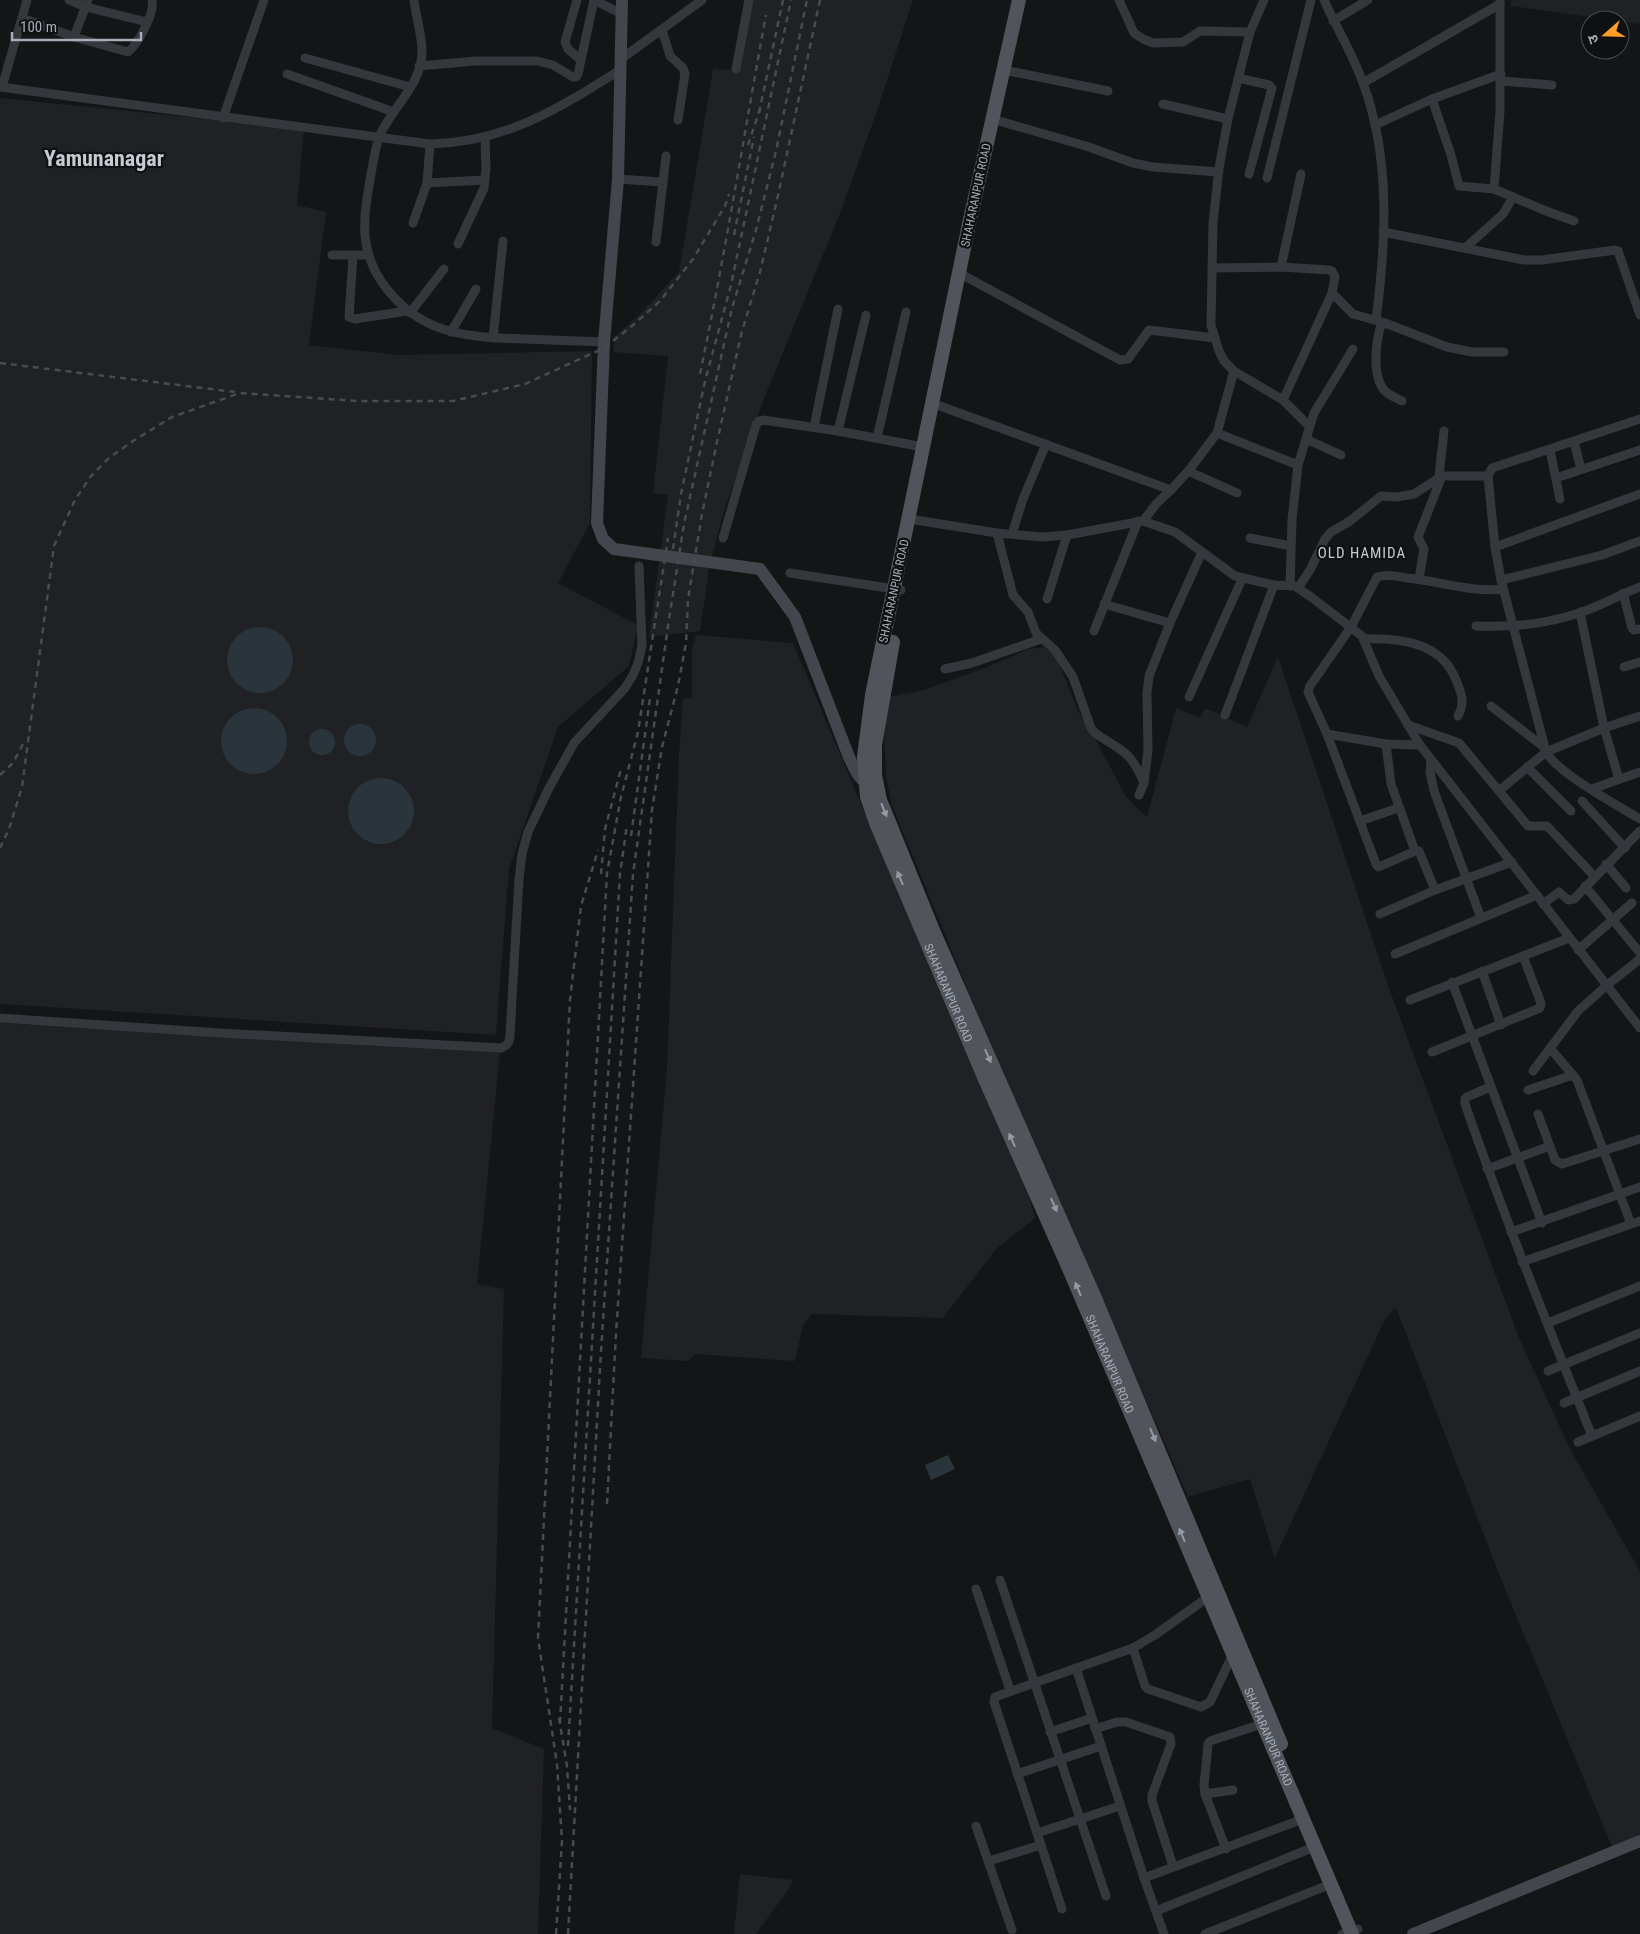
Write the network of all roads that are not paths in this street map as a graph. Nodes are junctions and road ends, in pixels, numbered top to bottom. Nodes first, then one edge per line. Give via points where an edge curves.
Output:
1 (27, 0) edge
2 (69, 0) edge
3 (152, 0) edge
4 (264, 0) edge
5 (414, 0) edge
6 (577, 0) edge
7 (594, 0) edge
8 (622, 0) edge
9 (702, 0) edge
10 (749, 0) edge
11 (1019, 0) edge
12 (1026, 0) edge
13 (1119, 0) edge
14 (1311, 0) edge
15 (1324, 0) edge
16 (1368, 0) edge
17 (1262, 1) edge
18 (1500, 2) edge
19 (87, 3) edge
20 (622, 14) junction
21 (22, 18) junction
22 (1333, 21) junction
23 (147, 22) junction
24 (662, 30) junction
25 (1250, 32) junction
26 (74, 37) junction
27 (305, 58) dead end
28 (581, 60) junction
29 (621, 64) junction
30 (419, 66) junction
31 (736, 69) dead end
32 (1009, 71) junction
33 (287, 74) dead end
34 (1238, 78) junction
35 (1501, 78) junction
36 (1363, 83) junction
37 (1552, 84) dead end
38 (1, 87) edge
39 (410, 87) junction
40 (1108, 91) dead end
41 (1432, 99) junction
42 (1163, 104) dead end
43 (394, 112) junction
44 (223, 118) junction
45 (1228, 119) junction
46 (678, 120) dead end
47 (999, 121) junction
48 (1375, 126) junction
49 (379, 136) junction
50 (486, 137) junction
51 (430, 144) junction
52 (666, 156) dead end
53 (1219, 172) junction
54 (1249, 174) dead end
55 (1301, 174) dead end
56 (1267, 178) dead end
57 (618, 179) junction
58 (485, 180) junction
59 (662, 182) junction
60 (427, 183) junction
61 (1494, 189) junction
62 (1513, 197) junction
63 (1574, 220) dead end
64 (413, 224) dead end
65 (1383, 232) junction
66 (503, 242) dead end
67 (656, 242) dead end
68 (458, 244) dead end
69 (1465, 248) junction
70 (332, 255) dead end
71 (368, 255) junction
72 (353, 256) junction
73 (1281, 267) junction
74 (1212, 268) junction
75 (444, 269) dead end
76 (963, 275) junction
77 (476, 289) dead end
78 (1332, 293) junction
79 (838, 309) dead end
80 (408, 312) junction
81 (906, 312) dead end
82 (866, 315) dead end
83 (1640, 315) edge
84 (1379, 321) junction
85 (451, 332) junction
86 (493, 338) junction
87 (1215, 338) junction
88 (604, 342) junction
89 (1353, 349) dead end
90 (1504, 352) dead end
91 (1234, 370) junction
92 (1283, 400) junction
93 (1402, 401) dead end
94 (940, 406) junction
95 (1640, 420) edge
96 (1309, 426) junction
97 (814, 427) junction
98 (838, 431) junction
99 (1444, 431) dead end
100 (1217, 432) junction
101 (877, 438) junction
102 (1306, 439) junction
103 (1574, 442) junction
104 (1046, 444) junction
105 (923, 448) junction
106 (1550, 450) junction
107 (1640, 450) edge
108 (1341, 455) dead end
109 (1298, 465) junction
110 (1581, 469) junction
111 (1188, 471) junction
112 (1441, 476) junction
113 (1488, 476) junction
114 (1556, 478) junction
115 (1172, 490) junction
116 (1237, 494) dead end
117 (1640, 494) edge
118 (1560, 499) dead end
119 (912, 520) junction
120 (1140, 521) junction
121 (998, 533) junction
122 (1012, 534) junction
123 (1067, 535) junction
124 (723, 538) dead end
125 (1250, 538) dead end
126 (1640, 541) edge
127 (1291, 546) junction
128 (1495, 547) junction
129 (1202, 552) junction
130 (639, 566) dead end
131 (790, 573) dead end
132 (1242, 579) junction
133 (1419, 579) junction
134 (1274, 585) junction
135 (1502, 585) junction
136 (1294, 587) junction
137 (1640, 587) edge
138 (898, 590) junction
139 (1623, 593) junction
140 (1047, 599) dead end
141 (1104, 604) junction
142 (1580, 612) junction
143 (1170, 624) junction
144 (1476, 626) dead end
145 (1351, 627) junction
146 (1513, 627) junction
147 (1640, 629) edge
148 (1094, 631) dead end
149 (1041, 639) junction
150 (1364, 639) junction
151 (1640, 662) edge
152 (1624, 667) dead end
153 (945, 669) dead end
154 (1189, 697) dead end
155 (1491, 706) dead end
156 (1225, 715) dead end
157 (1458, 716) dead end
158 (1640, 716) edge
159 (1408, 725) junction
160 (1604, 728) junction
161 (1327, 734) junction
162 (1386, 744) junction
163 (1420, 745) junction
164 (1546, 750) junction
165 (1431, 760) junction
166 (1527, 767) junction
167 (1640, 772) edge
168 (1619, 779) junction
169 (1144, 783) junction
170 (872, 786) junction
171 (1592, 789) junction
172 (1500, 790) junction
173 (1139, 795) dead end
174 (1582, 801) dead end
175 (1398, 808) junction
176 (1570, 811) dead end
177 (1640, 819) edge
178 (1360, 821) junction
179 (1640, 831) edge
180 (1625, 848) junction
181 (1415, 851) junction
182 (1512, 862) junction
183 (1606, 864) junction
184 (1594, 877) junction
185 (1465, 879) junction
186 (1585, 886) junction
187 (1626, 888) dead end
188 (1435, 890) junction
189 (1537, 895) junction
190 (1632, 903) dead end
191 (1543, 904) junction
192 (1380, 914) dead end
193 (1481, 918) junction
194 (1614, 920) junction
195 (1569, 938) junction
196 (1578, 950) junction
197 (1640, 953) edge
198 (1395, 954) dead end
199 (1522, 956) junction
200 (1640, 959) edge
201 (1482, 971) junction
202 (1452, 982) junction
203 (1606, 986) junction
204 (1410, 1000) dead end
205 (0, 1018) edge
206 (1501, 1024) junction
207 (1640, 1028) edge
208 (1472, 1036) junction
209 (1550, 1048) junction
210 (1432, 1052) dead end
211 (1533, 1071) dead end
212 (1573, 1075) junction
213 (1490, 1087) junction
214 (1528, 1090) dead end
215 (1538, 1114) dead end
216 (1640, 1139) edge
217 (1550, 1146) junction
218 (1604, 1151) junction
219 (1518, 1158) junction
220 (1487, 1169) junction
221 (1640, 1186) edge
222 (1620, 1194) junction
223 (1542, 1223) junction
224 (1635, 1223) edge
225 (1511, 1232) junction
226 (1522, 1262) junction
227 (1640, 1286) edge
228 (1548, 1323) junction
229 (1640, 1333) edge
230 (1564, 1364) junction
231 (1548, 1371) dead end
232 (1640, 1371) edge
233 (1576, 1397) junction
234 (1564, 1403) dead end
235 (1640, 1416) edge
236 (1592, 1436) junction
237 (1578, 1442) dead end
238 (1000, 1580) dead end
239 (976, 1589) dead end
240 (1213, 1594) junction
241 (1132, 1648) junction
242 (1233, 1654) junction
243 (1076, 1668) junction
244 (1034, 1682) junction
245 (1010, 1690) junction
246 (1092, 1718) junction
247 (1262, 1724) junction
248 (1095, 1729) junction
249 (1050, 1732) junction
250 (1101, 1746) junction
251 (1060, 1760) junction
252 (1017, 1774) junction
253 (1233, 1790) dead end
254 (1206, 1794) junction
255 (1120, 1806) junction
256 (1080, 1819) junction
257 (1303, 1819) junction
258 (976, 1826) dead end
259 (1037, 1833) junction
260 (1640, 1841) edge
261 (1040, 1845) junction
262 (1314, 1847) junction
263 (1226, 1849) junction
264 (988, 1861) junction
265 (1173, 1866) junction
266 (1144, 1878) junction
267 (1330, 1884) junction
268 (1106, 1896) dead end
269 (1062, 1909) dead end
270 (1156, 1911) junction
271 (1012, 1930) dead end
272 (1353, 1932) edge
273 (1164, 1934) edge
274 (1205, 1934) edge
275 (1413, 1934) edge

1 - 21 street
2 - 19 street
3 - 23 street
4 - 44 street
5 - 30 street via 422,41
6 - 28 street via 565,42
7 - 20 street
7 - 28 street
8 - 20 main road
9 - 24 street
10 - 31 street
11 - 76 main road, SHAHARANPUR ROAD
12 - 32 main road, SHAHARANPUR ROAD
13 - 25 street via 1134,33 1153,43 1183,42 1200,31
14 - 56 street
15 - 22 street
16 - 22 street
17 - 25 street
18 - 35 street
18 - 36 street
19 - 23 street
19 - 26 street
20 - 29 main road
21 - 26 street
21 - 38 street
22 - 36 street
23 - 26 street via 128,52
24 - 29 street
24 - 46 street via 670,56 684,70
25 - 34 street
27 - 39 street
28 - 30 street via 578,74 573,77 554,65 537,61 476,61
29 - 50 street via 546,115
29 - 57 main road
30 - 39 street
32 - 40 street
32 - 47 main road, SHAHARANPUR ROAD
33 - 43 street
34 - 45 street
34 - 54 street via 1272,88
35 - 37 street
35 - 41 street
35 - 61 street
36 - 48 street
38 - 44 street
39 - 43 street
41 - 48 street
41 - 61 street via 1458,185 1461,188
42 - 45 street
43 - 49 street
44 - 49 street
45 - 53 street
47 - 53 street via 1152,167
47 - 76 main road, SHAHARANPUR ROAD
48 - 65 street via 1383,170
49 - 51 street
49 - 71 street via 364,216
50 - 51 street
50 - 58 street
51 - 60 street
52 - 59 street
53 - 74 street
55 - 73 street
57 - 59 street
57 - 88 main road
58 - 60 street
58 - 68 street
59 - 67 street
60 - 64 street
61 - 62 street
62 - 63 street
62 - 69 street via 1503,214
65 - 69 street
65 - 84 street
66 - 86 street
69 - 83 street via 1524,260 1618,251
70 - 72 street
71 - 72 street
71 - 80 street via 389,292
72 - 80 street via 349,317
73 - 74 street
73 - 78 street via 1332,271 1335,275
74 - 87 street via 1211,325
75 - 80 street
76 - 87 street via 1120,360 1128,359 1149,330
76 - 94 main road, SHAHARANPUR ROAD
76 - 105 main road, SHAHARANPUR ROAD
77 - 85 street
78 - 84 street via 1354,314
78 - 92 street
79 - 97 street
80 - 85 street
81 - 101 street
82 - 98 street
84 - 90 street via 1446,347 1472,352
84 - 93 street via 1376,343 1379,380 1384,390
85 - 86 street
86 - 88 street
87 - 91 street via 1224,361
88 - 170 main road via 597,523 603,539 614,549 760,569 795,617 855,769
89 - 96 street
91 - 92 street
91 - 100 street
92 - 96 street
94 - 104 street
94 - 119 main road, SHAHARANPUR ROAD
95 - 103 street
96 - 102 street
97 - 98 street
97 - 124 street via 758,422
98 - 101 street
99 - 112 street
100 - 109 street
100 - 111 street
101 - 105 street
102 - 108 street
102 - 109 street
103 - 106 street
103 - 110 street
104 - 115 street
104 - 122 street
105 - 119 main road, SHAHARANPUR ROAD
106 - 113 street via 1492,468
106 - 114 street
107 - 110 street
109 - 127 street
110 - 114 street
111 - 115 street
111 - 116 street
112 - 113 street
112 - 133 street via 1418,537 1424,549
112 - 136 street via 1414,494 1381,496 1331,532 1310,570
113 - 128 street
114 - 118 street
115 - 120 street
117 - 128 street
119 - 121 street
119 - 138 main road, SHAHARANPUR ROAD
120 - 123 street
120 - 129 street via 1176,532
120 - 141 street
121 - 122 street
121 - 149 street via 1013,595 1028,612
122 - 123 street
123 - 140 street
125 - 127 street
126 - 135 street
127 - 136 street
128 - 135 street
129 - 132 street
129 - 143 street
130 - 205 street via 642,646 633,676 574,743 537,812 522,854 510,1042 506,1046 220,1033
131 - 138 street
132 - 134 street
132 - 154 street
133 - 135 street via 1481,591
133 - 145 street via 1377,577
134 - 136 street
134 - 156 street
135 - 146 street
136 - 145 street
137 - 139 street
138 - 170 main road, SHAHARANPUR ROAD
139 - 142 street
139 - 147 street via 1632,628
141 - 143 street
141 - 148 street
142 - 146 street
142 - 160 street
143 - 169 street via 1148,684 1148,750
144 - 146 street
145 - 150 street
145 - 161 street via 1309,689 1309,697
146 - 164 street
149 - 153 street
149 - 169 street via 1055,650 1073,677 1092,728 1129,756
150 - 157 street via 1412,643 1444,661 1463,698
150 - 159 street via 1379,676
151 - 152 street
155 - 164 street
158 - 160 street
159 - 163 street
159 - 172 street via 1459,743
160 - 164 street
160 - 168 street
161 - 162 street
161 - 178 street
162 - 163 street
162 - 175 street
163 - 165 street
164 - 166 street
164 - 171 street via 1555,763
165 - 182 street
165 - 185 street via 1434,791
166 - 172 street
166 - 176 street
167 - 168 street
168 - 171 street
169 - 173 street
170 - 240 main road, SHAHARANPUR ROAD via 1095,1298
171 - 177 street
172 - 184 street via 1528,826 1548,826
174 - 180 street
175 - 178 street
175 - 181 street
178 - 181 street via 1378,866
179 - 180 street
180 - 183 street
181 - 188 street via 1421,853
182 - 185 street
182 - 189 street
183 - 184 street
183 - 187 street
184 - 186 street
185 - 188 street
185 - 193 street
186 - 191 street via 1571,900 1559,892
186 - 194 street
188 - 192 street
189 - 191 street
189 - 193 street
190 - 194 street
191 - 195 street
193 - 198 street
194 - 196 street
194 - 197 street
195 - 196 street
195 - 199 street
196 - 203 street
199 - 201 street
199 - 206 street via 1542,1006
200 - 203 street
201 - 202 street
201 - 206 street
202 - 204 street
202 - 208 street
203 - 207 street
203 - 209 street via 1578,1011
206 - 208 street
208 - 210 street
208 - 213 street
209 - 211 street
209 - 212 street
212 - 214 street
212 - 218 street
213 - 219 street
213 - 220 street via 1467,1097 1465,1101
215 - 217 street
216 - 218 street
217 - 218 street via 1555,1160 1562,1164
217 - 219 street
218 - 222 street
219 - 220 street
219 - 223 street
220 - 225 street
221 - 222 street
222 - 223 street
222 - 224 street
223 - 225 street
224 - 226 street
225 - 226 street
226 - 228 street
227 - 228 street
228 - 230 street
229 - 230 street
230 - 231 street
230 - 233 street
232 - 233 street
233 - 234 street
233 - 236 street
235 - 236 street
236 - 237 street
238 - 244 street
239 - 245 street
240 - 241 street
240 - 242 main road, SHAHARANPUR ROAD
240 - 272 main road, SHAHARANPUR ROAD
241 - 242 street via 1148,1690 1200,1707 1210,1702
241 - 243 street
242 - 247 main road, SHAHARANPUR ROAD
243 - 244 street
243 - 246 street
244 - 245 street
244 - 249 street
245 - 252 street via 994,1699
246 - 248 street
246 - 249 street
247 - 254 street via 1210,1741 1204,1785
247 - 257 main road, SHAHARANPUR ROAD
248 - 250 street
248 - 265 street via 1126,1722 1170,1737 1171,1744 1152,1800
249 - 251 street
250 - 251 street
250 - 255 street
251 - 252 street
251 - 256 street
252 - 259 street
253 - 254 street
254 - 263 street
255 - 256 street
255 - 266 street
256 - 259 street
256 - 268 street
257 - 262 main road, SHAHARANPUR ROAD
257 - 263 street
258 - 264 street
259 - 261 street
260 - 275 main road
261 - 264 street
261 - 269 street
262 - 267 main road, SHAHARANPUR ROAD
262 - 270 street
263 - 265 street
264 - 271 street
265 - 266 street
266 - 270 street
267 - 272 main road, SHAHARANPUR ROAD
267 - 274 street
270 - 273 street

